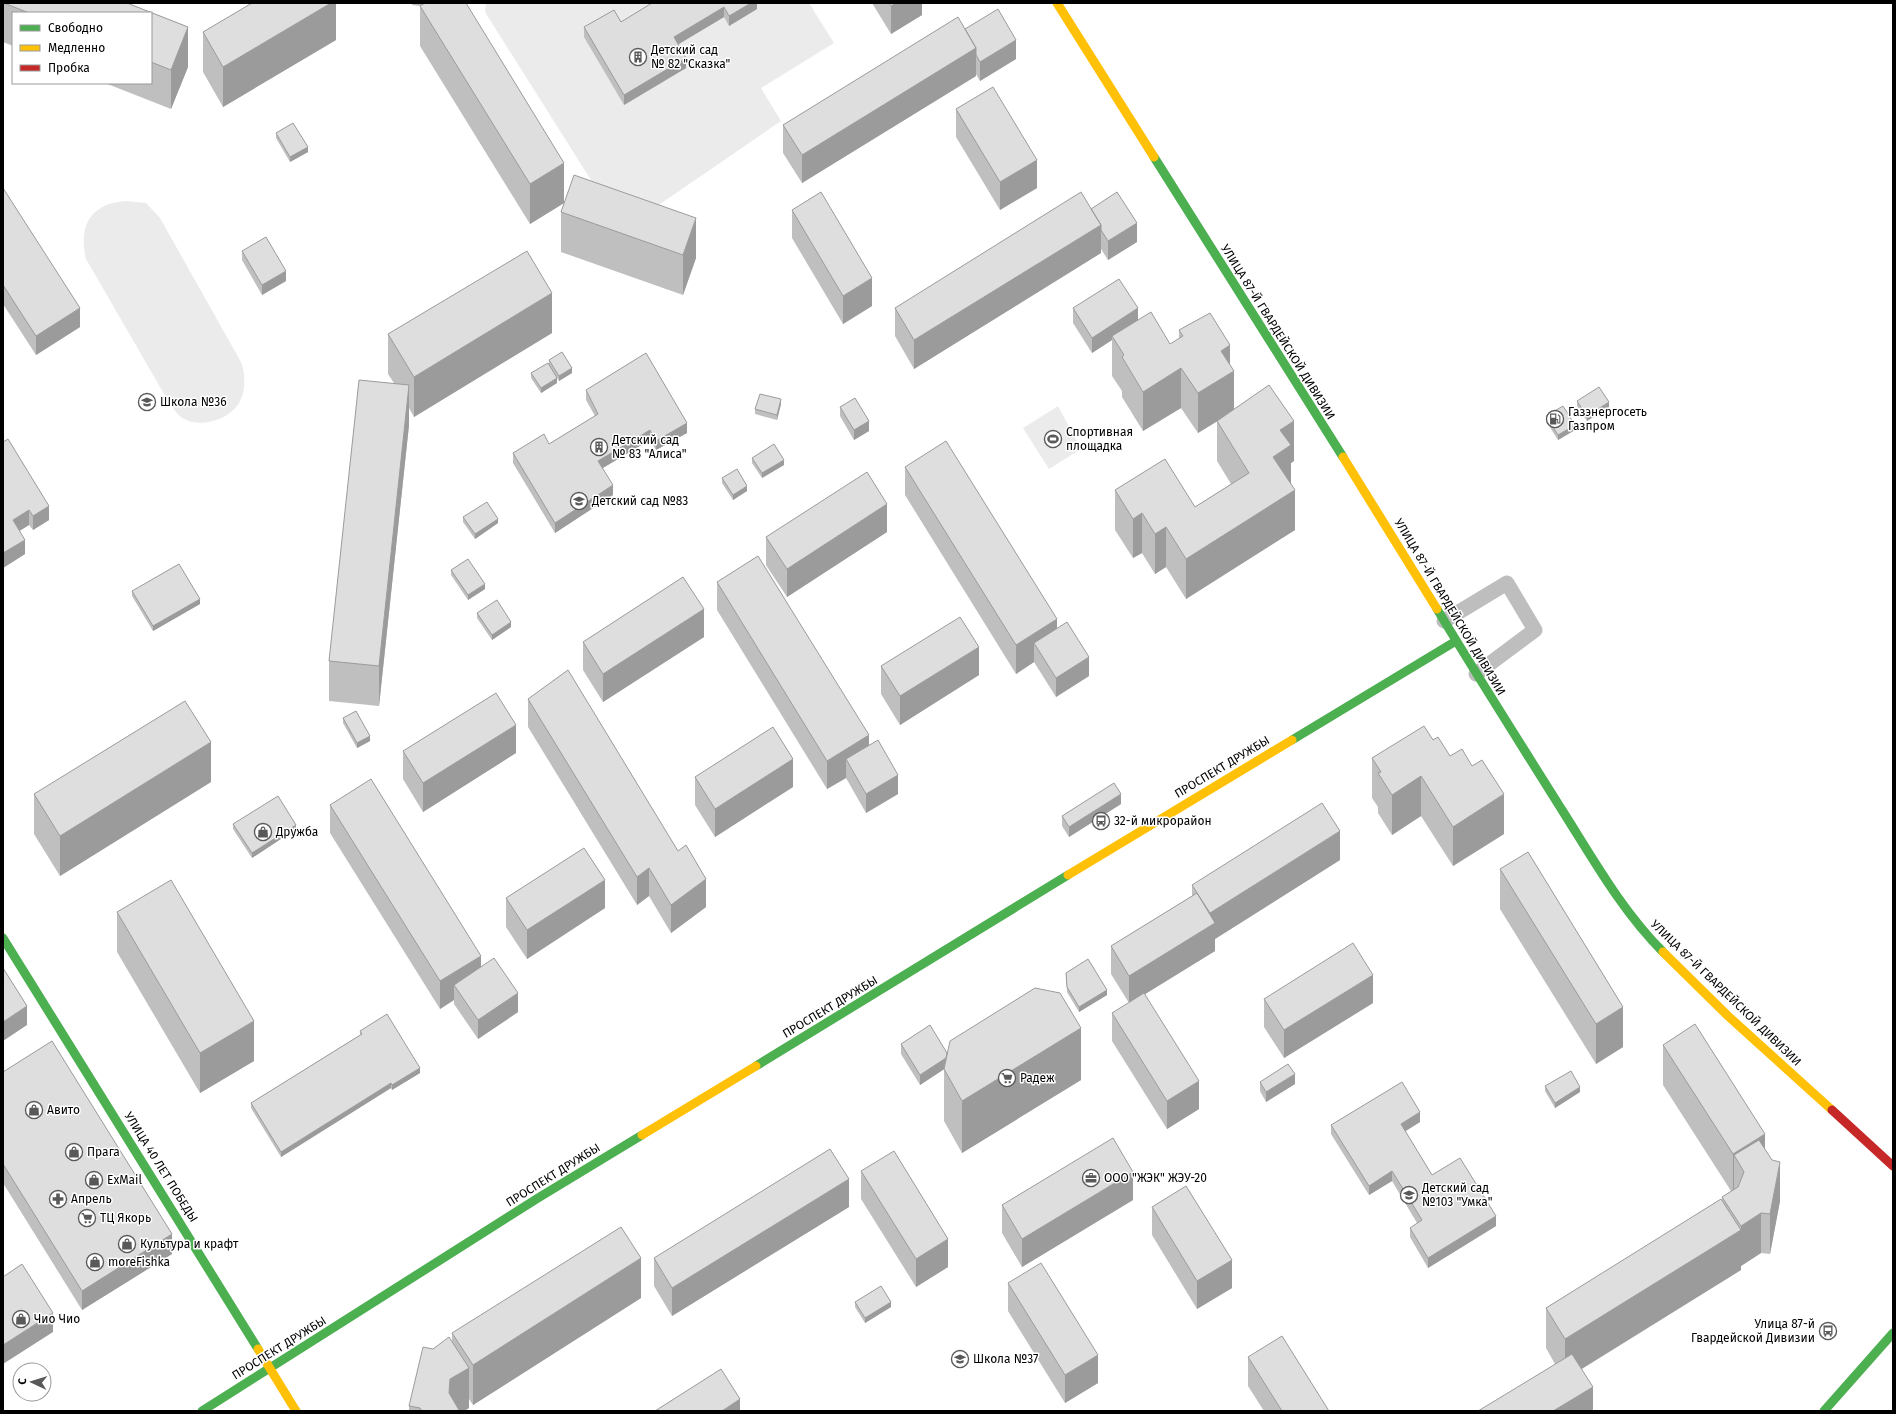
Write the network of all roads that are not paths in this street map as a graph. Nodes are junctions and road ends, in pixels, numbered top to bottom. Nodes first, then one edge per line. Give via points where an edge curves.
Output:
1 (1057, 3) edge
2 (1444, 621) junction
3 (1456, 641) junction
4 (1476, 674) junction
5 (3, 938) edge
6 (1893, 1166) edge
7 (1893, 1333) edge
8 (270, 1368) junction
9 (202, 1411) edge
10 (296, 1411) edge
11 (1824, 1411) edge

1 - 2 street, УЛИЦА 87-Й ГВАРДЕЙСКОЙ ДИВИЗИИ via 1397,542
2 - 3 street, УЛИЦА 87-Й ГВАРДЕЙСКОЙ ДИВИЗИИ
2 - 4 street via 1507,583 1535,630
3 - 4 street, УЛИЦА 87-Й ГВАРДЕЙСКОЙ ДИВИЗИИ
3 - 8 street, ПРОСПЕКТ ДРУЖБЫ via 538,1198
4 - 6 street, УЛИЦА 87-Й ГВАРДЕЙСКОЙ ДИВИЗИИ via 1577,837 1647,936 1728,1016
5 - 8 street, УЛИЦА 40 ЛЕТ ПОБЕДЫ
7 - 11 street
8 - 9 street, ПРОСПЕКТ ДРУЖБЫ
8 - 10 street, УЛИЦА 40 ЛЕТ ПОБЕДЫ

